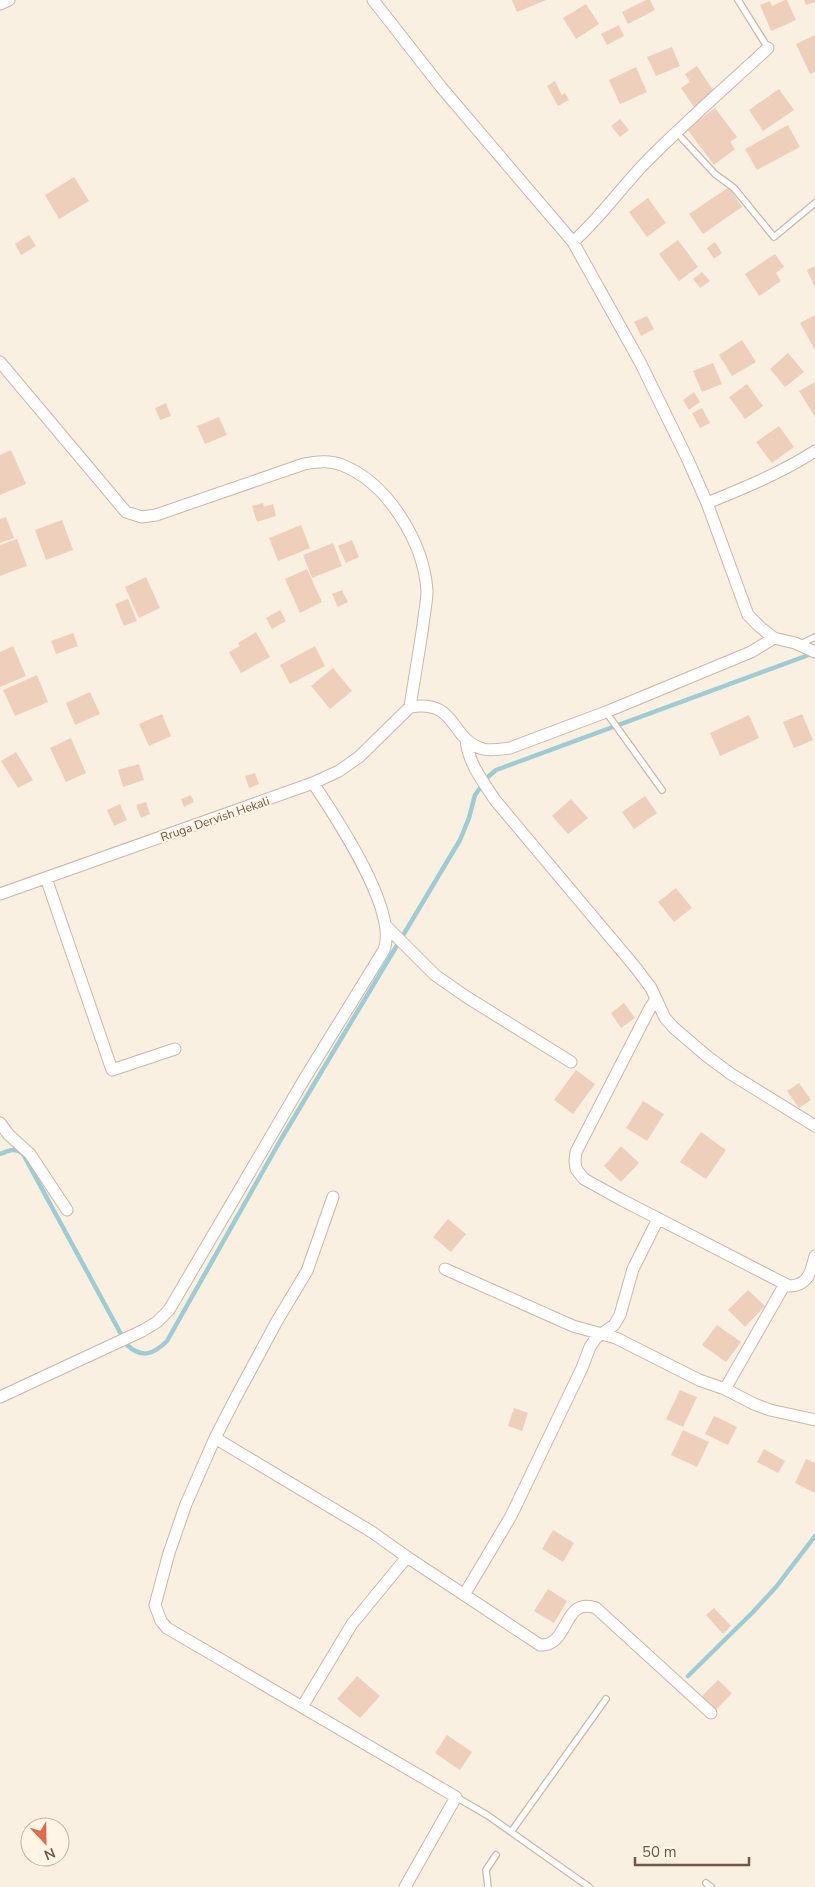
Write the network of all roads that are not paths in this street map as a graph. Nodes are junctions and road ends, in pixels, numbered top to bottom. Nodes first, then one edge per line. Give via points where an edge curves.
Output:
1 (9, 0) edge
2 (373, 0) edge
3 (738, 0) edge
4 (0, 4) edge
5 (768, 48) joint
6 (677, 133) junction
7 (815, 203) edge
8 (573, 242) junction
9 (0, 362) edge
10 (815, 451) edge
11 (707, 503) junction
12 (815, 637) edge
13 (774, 638) junction
14 (807, 649) edge
15 (410, 708) junction
16 (606, 712) junction
17 (466, 739) junction
18 (313, 783) junction
19 (662, 790) dead end
20 (46, 878) junction
21 (0, 894) edge
22 (386, 926) junction
23 (656, 1000) junction
24 (175, 1049) dead end
25 (571, 1062) dead end
26 (0, 1123) edge
27 (815, 1126) edge
28 (333, 1197) dead end
29 (67, 1210) dead end
30 (658, 1219) junction
31 (815, 1256) edge
32 (445, 1269) dead end
33 (785, 1284) junction
34 (602, 1334) junction
35 (725, 1389) junction
36 (0, 1397) edge
37 (815, 1420) edge
38 (215, 1438) junction
39 (406, 1557) junction
40 (464, 1595) junction
41 (606, 1699) dead end
42 (302, 1707) junction
43 (712, 1713) dead end
44 (456, 1797) junction
45 (511, 1832) junction
46 (496, 1855) dead end
47 (406, 1887) edge
48 (488, 1887) edge
49 (589, 1887) edge

1 - 4 street
2 - 8 street via 440,87
3 - 5 lane
5 - 6 street
6 - 7 lane via 715,174 734,188 774,237
6 - 8 street
8 - 11 street via 640,362
9 - 15 street via 126,512 142,517 171,511 304,464 322,461 341,464 382,491 399,512 413,542 423,565 427,593
10 - 11 street via 792,466
11 - 13 street via 748,615
12 - 14 lane
13 - 14 street
13 - 16 street via 751,652
15 - 17 street via 424,705 436,708
15 - 18 street, Rruga Dervish Hekali via 359,756 339,771
16 - 17 street via 510,748 484,749
16 - 19 lane
17 - 23 street via 468,756 495,800 636,968
18 - 20 street, Rruga Dervish Hekali
18 - 22 street via 371,882
20 - 21 street, Rruga Dervish Hekali
20 - 24 street via 112,1070
22 - 25 street via 435,975
22 - 36 street via 388,940 384,950 169,1310 142,1331
23 - 27 street via 665,1018 708,1057
23 - 30 street via 575,1161 576,1169 584,1179
26 - 29 street via 30,1154
28 - 38 street via 307,1271
30 - 33 street
30 - 34 street via 633,1269 620,1315 614,1325
31 - 33 street via 803,1284
32 - 34 street via 573,1326
33 - 35 street
34 - 35 street
34 - 40 street via 590,1347 512,1516
35 - 37 street via 770,1410
38 - 39 street via 329,1505
38 - 42 street via 169,1553 155,1605 158,1615 167,1628
39 - 40 street
39 - 42 street via 352,1624
40 - 43 street via 540,1645 546,1645 559,1636 578,1608 596,1608
41 - 45 lane
42 - 44 street
44 - 45 lane
44 - 47 street
45 - 49 lane
46 - 48 lane via 486,1870

